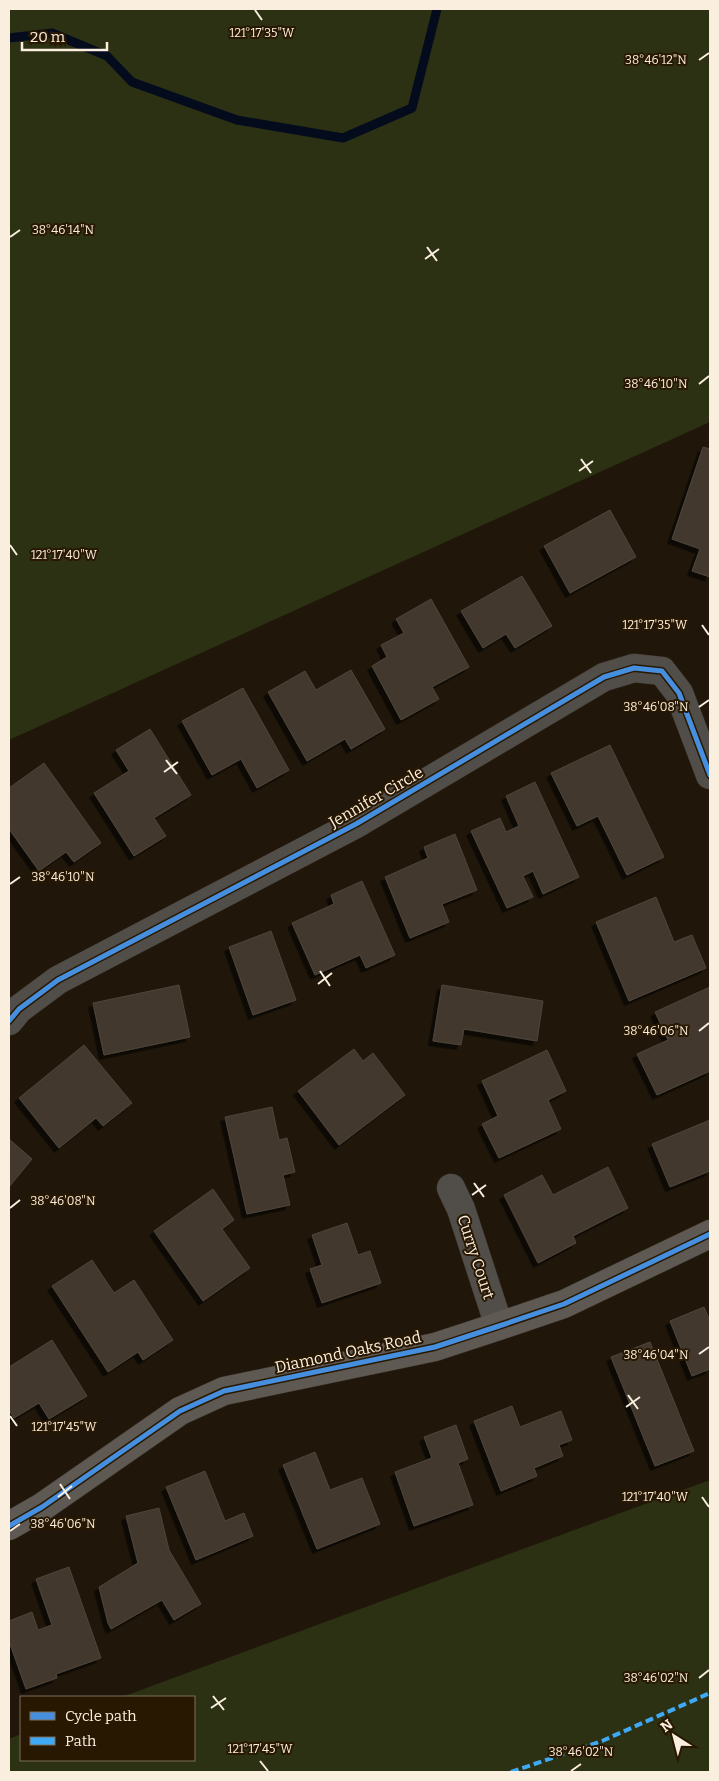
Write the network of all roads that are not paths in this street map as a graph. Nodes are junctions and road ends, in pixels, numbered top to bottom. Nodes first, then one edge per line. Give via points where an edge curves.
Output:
1 (710, 775) edge
2 (9, 1021) edge
3 (451, 1188) dead end
4 (710, 1234) edge
5 (499, 1326) junction
6 (9, 1526) edge

1 - 2 street, Jennifer Circle via 680,693 662,671 634,668 604,678 356,824 58,980 18,1009
3 - 5 street, Curry Court via 461,1209
4 - 5 street, Diamond Oaks Road via 564,1304
5 - 6 street, Diamond Oaks Road via 435,1347 224,1391 180,1411 42,1507

